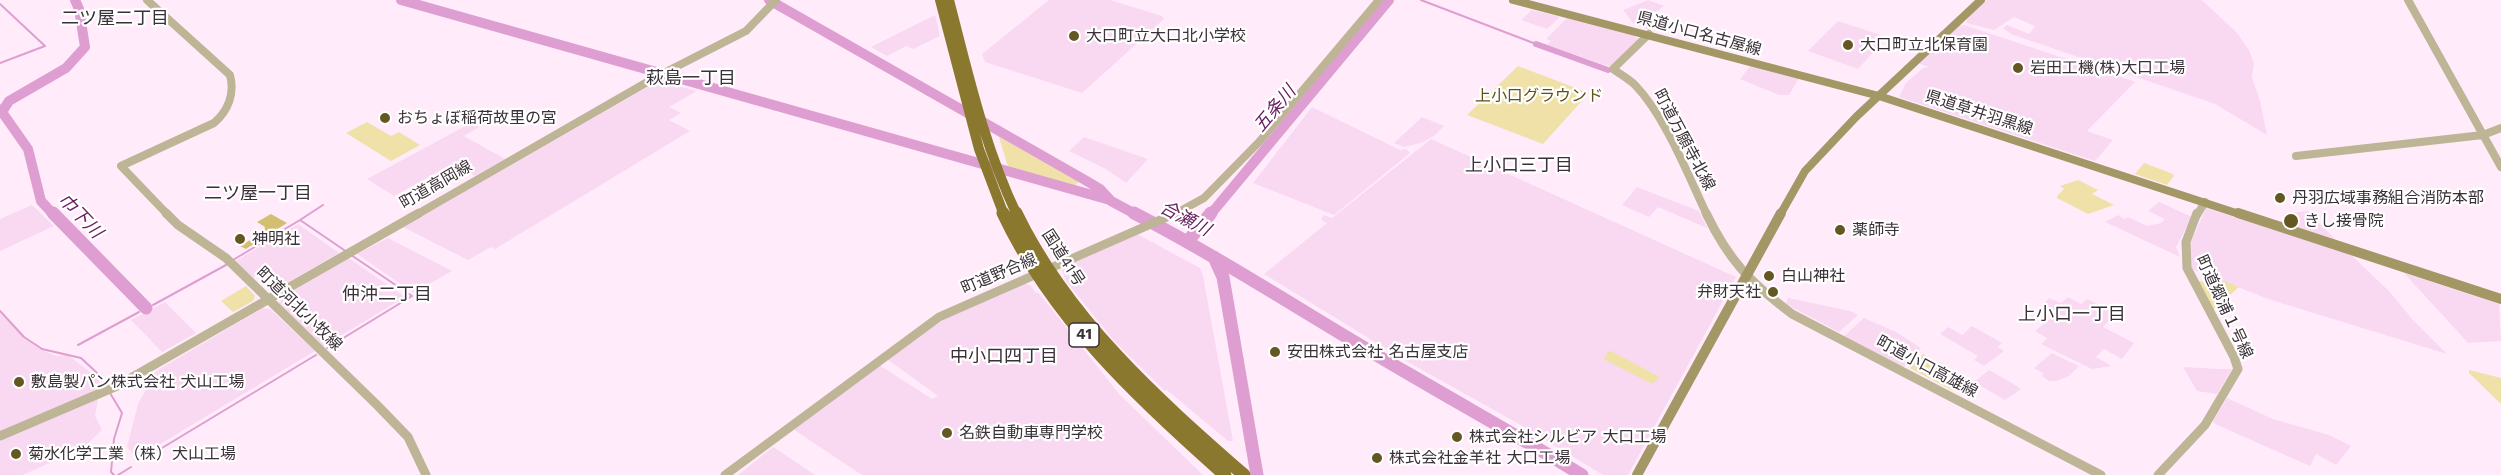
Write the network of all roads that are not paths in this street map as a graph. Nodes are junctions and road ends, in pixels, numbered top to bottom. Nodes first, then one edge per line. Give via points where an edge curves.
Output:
1 (147, 0) edge
2 (940, 0) edge
3 (950, 0) edge
4 (1379, 0) edge
5 (1513, 0) edge
6 (1981, 0) edge
7 (2408, 0) edge
8 (773, 3) edge
9 (1649, 34) junction
10 (1879, 96) junction
11 (2501, 128) edge
12 (2483, 135) junction
13 (2296, 156) dead end
14 (992, 167) junction
15 (2501, 167) edge
16 (2205, 202) junction
17 (1042, 272) junction
18 (1744, 276) junction
19 (268, 299) junction
20 (2501, 299) edge
21 (0, 436) edge
22 (1225, 470) edge
23 (426, 475) edge
24 (725, 475) edge
25 (1244, 475) edge
26 (1637, 475) edge
27 (2101, 475) edge
28 (2158, 475) edge

1 - 19 street, 町道河北小牧線 via 230,75 230,102 214,123 121,166 177,225 226,258
2 - 14 highway, 国道41号 / 41 via 968,106
3 - 14 highway, 国道41号 / 41
4 - 17 street, 町道野合線 via 1220,184 1194,204 1166,218
5 - 9 main road, 県道小口名古屋線
6 - 10 main road
7 - 12 street
8 - 19 street, 町道高岡線 via 746,31 663,74
9 - 10 main road, 県道小口名古屋線
9 - 18 street, 町道万願寺北線 via 1613,69 1643,94 1670,137 1718,238
10 - 16 main road, 県道草井羽黒線
10 - 18 main road via 1809,166
11 - 12 street
12 - 13 street
12 - 15 street
14 - 17 highway, 国道41号 / 41 via 1013,233
16 - 20 main road, 県道草井羽黒線
16 - 28 street, 町道郷浦１号線 via 2186,239 2183,254 2238,369 2205,425
17 - 22 highway, 国道41号 / 41 via 1073,322 1106,361 1144,401
17 - 24 street, 町道野合線 via 949,312
18 - 26 main road
18 - 27 street, 町道小口高雄線 via 1792,314
19 - 21 street, 町道高岡線 via 106,392
19 - 23 street, 町道河北小牧線 via 408,437
22 - 25 highway, 国道41号 / 41

